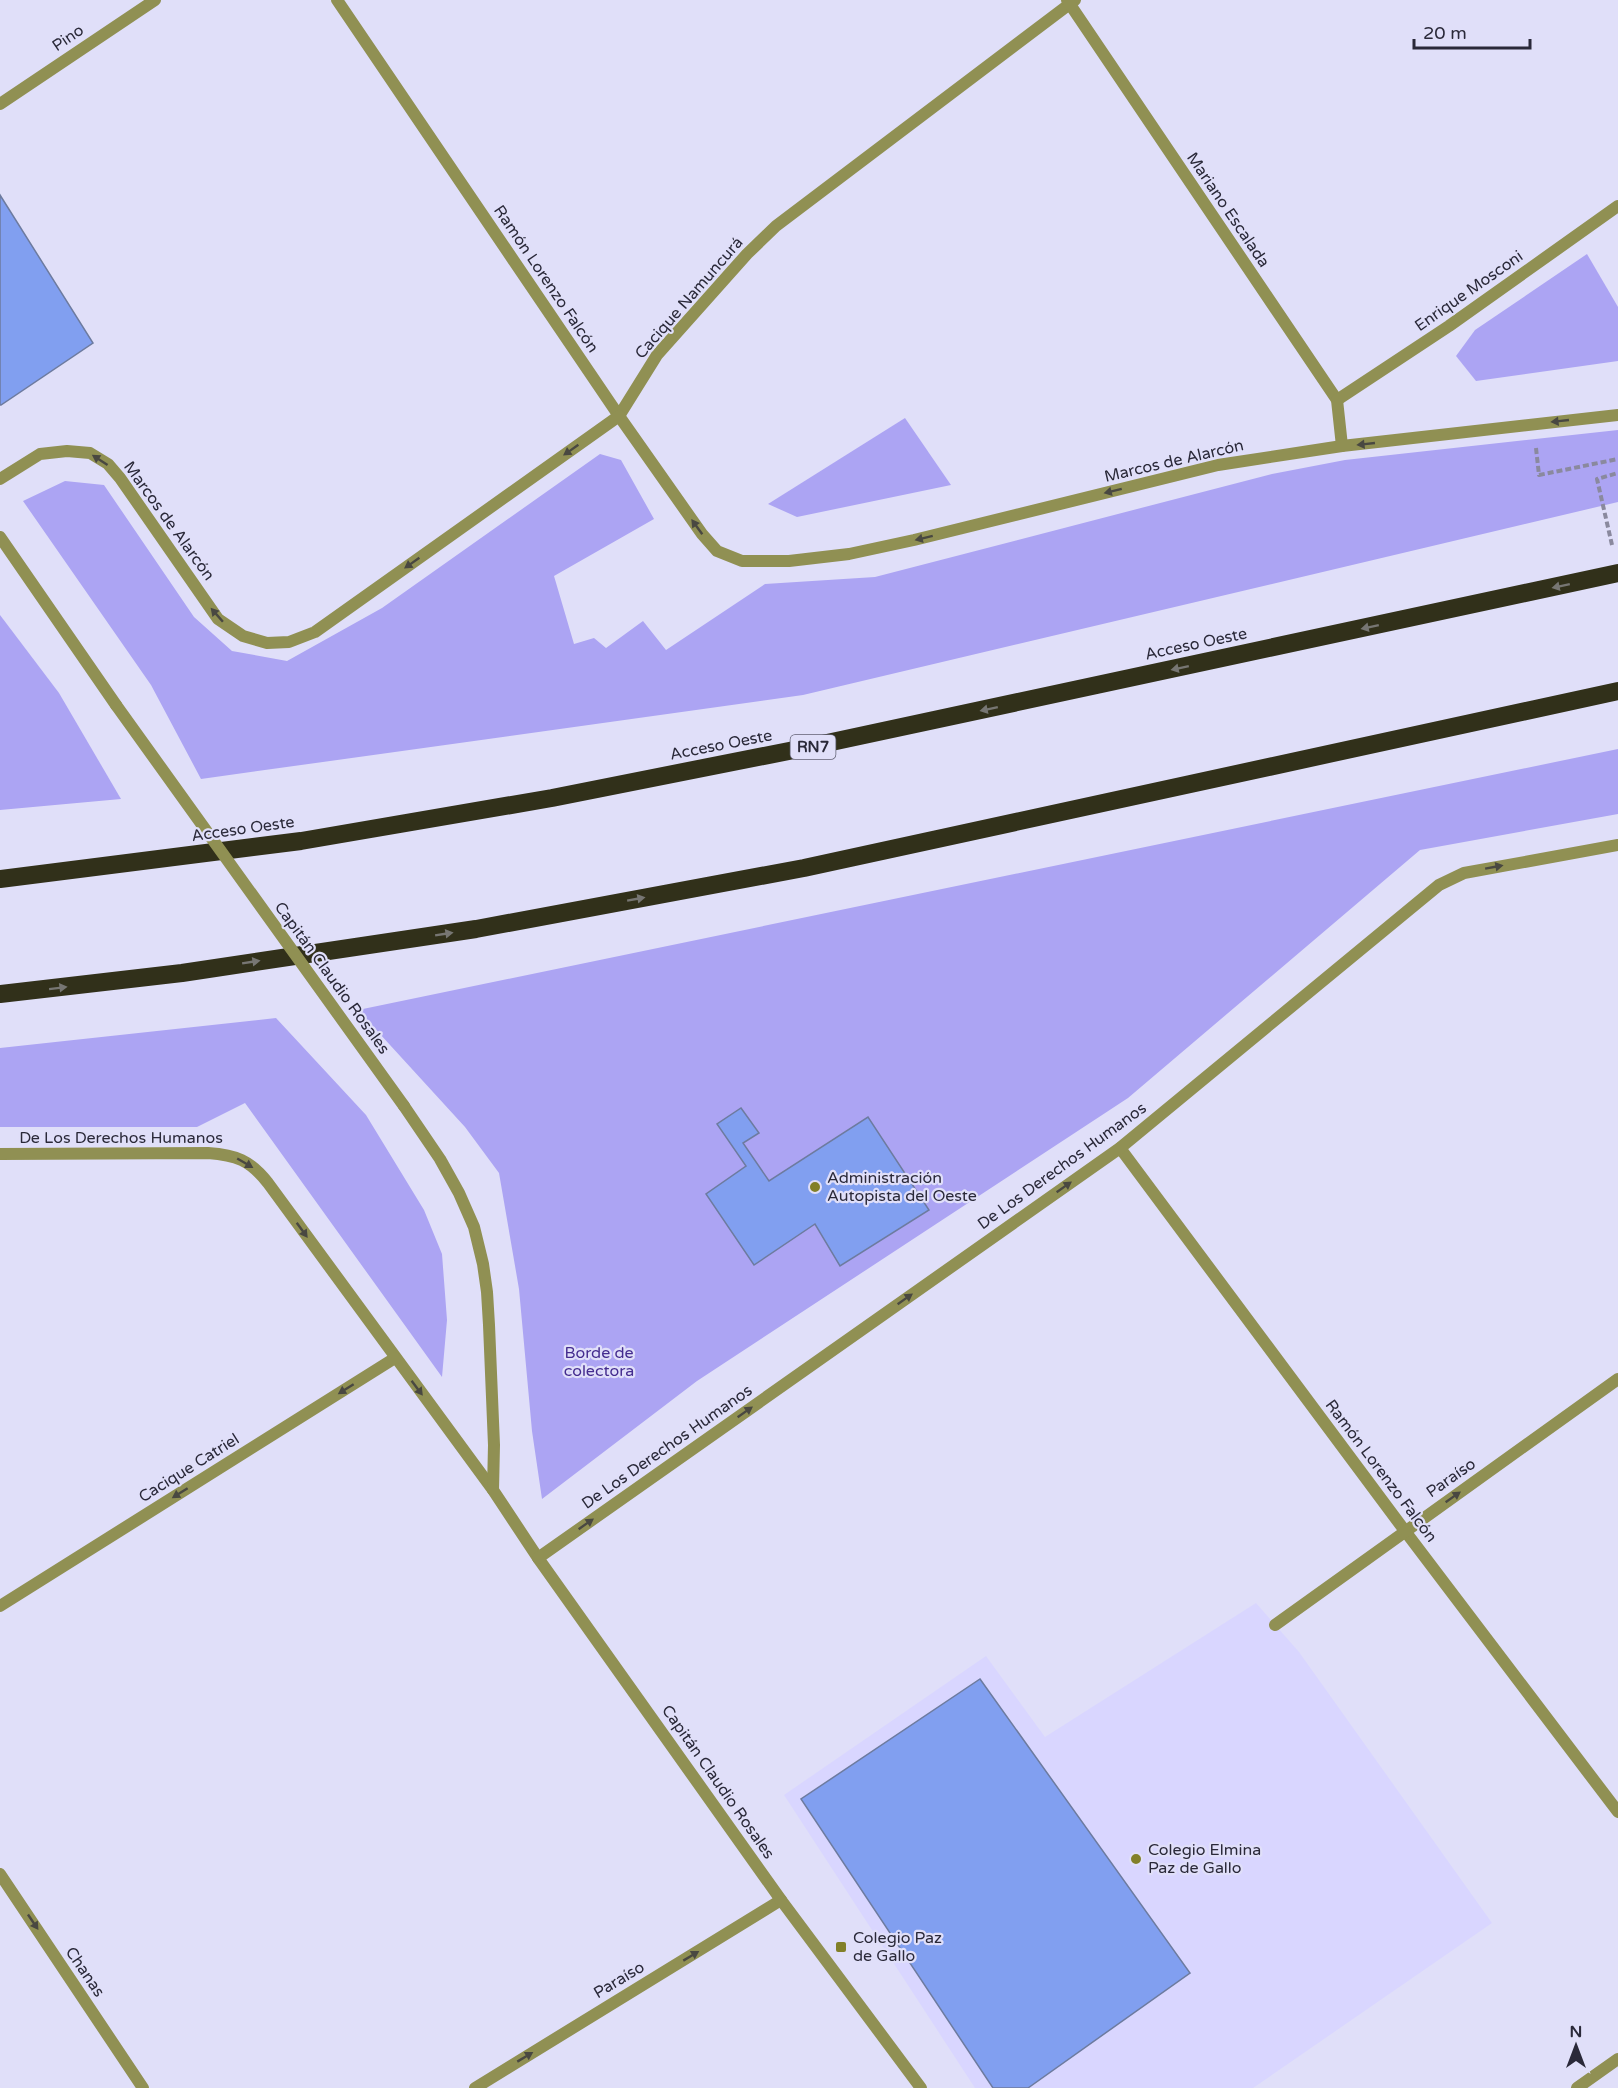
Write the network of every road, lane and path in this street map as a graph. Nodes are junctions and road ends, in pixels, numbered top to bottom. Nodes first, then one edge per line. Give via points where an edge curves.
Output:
1 (155, 0) edge
2 (337, 0) edge
3 (1070, 1) edge
4 (0, 104) edge
5 (1618, 206) edge
6 (1337, 400) junction
7 (1618, 415) edge
8 (619, 416) junction
9 (1533, 424) junction
10 (1342, 446) junction
11 (1618, 459) edge
12 (1618, 473) edge
13 (0, 479) edge
14 (0, 537) edge
15 (1613, 552) dead end
16 (742, 561) joint
17 (1618, 573) edge
18 (267, 643) joint
19 (1618, 692) edge
20 (1618, 845) edge
21 (0, 879) edge
22 (0, 994) edge
23 (1119, 1148) junction
24 (0, 1154) edge
25 (268, 1183) joint
26 (395, 1358) junction
27 (1618, 1379) edge
28 (493, 1491) junction
29 (1405, 1531) junction
30 (538, 1558) junction
31 (0, 1606) edge
32 (1275, 1625) dead end
33 (1618, 1812) edge
34 (0, 1874) edge
35 (781, 1900) junction
36 (1618, 2059) edge
37 (143, 2088) edge
38 (475, 2088) edge
39 (921, 2088) edge
40 (1577, 2088) edge

1 - 4 street, Pino
2 - 8 street, Ramón Lorenzo Falcón
3 - 6 street, Mariano Escalada
3 - 8 street, Cacique Namuncurá via 776,226 657,355
5 - 6 street, Enrique Mosconi
6 - 10 street, Mariano Escalada
7 -> 9 street, Marcos de Alarcón
16 -> 8 street, Ramón Lorenzo Falcón via 717,551 702,534
8 -> 18 street, Cacique Namuncurá via 315,632 289,642
9 -> 10 street, Marcos de Alarcón
9 - 11 path via 1539,475
10 -> 16 street, Marcos de Alarcón via 1218,465 849,554 789,561
12 - 15 path via 1597,479
18 -> 13 street, Marcos de Alarcón via 243,636 218,619 108,464 90,453 40,454
14 - 28 street, Capitán Claudio Rosales, bridge via 404,1106 459,1193 474,1227 483,1264 489,1324
17 -> 21 highway, Acceso Oeste / RN7 via 811,747 552,798 301,841
22 -> 19 highway via 182,973 476,929 804,868
23 -> 20 street, De Los Derechos Humanos via 1439,885 1464,873
23 - 29 street, Ramón Lorenzo Falcón
30 -> 23 street, De Los Derechos Humanos
24 -> 25 street, De Los Derechos Humanos via 230,1155 247,1162
25 -> 26 street, Capitán Claudio Rosales
26 -> 28 street, Capitán Claudio Rosales
26 -> 31 street, Cacique Catriel
29 -> 27 street, Paraíso
28 - 30 street, Capitán Claudio Rosales
29 - 32 street, Paraíso
29 - 33 street, Ramón Lorenzo Falcón
30 - 35 street, Capitán Claudio Rosales
34 -> 37 street, Chanas
38 -> 35 street, Paraíso
35 - 39 street, Capitán Claudio Rosales
36 - 40 street

